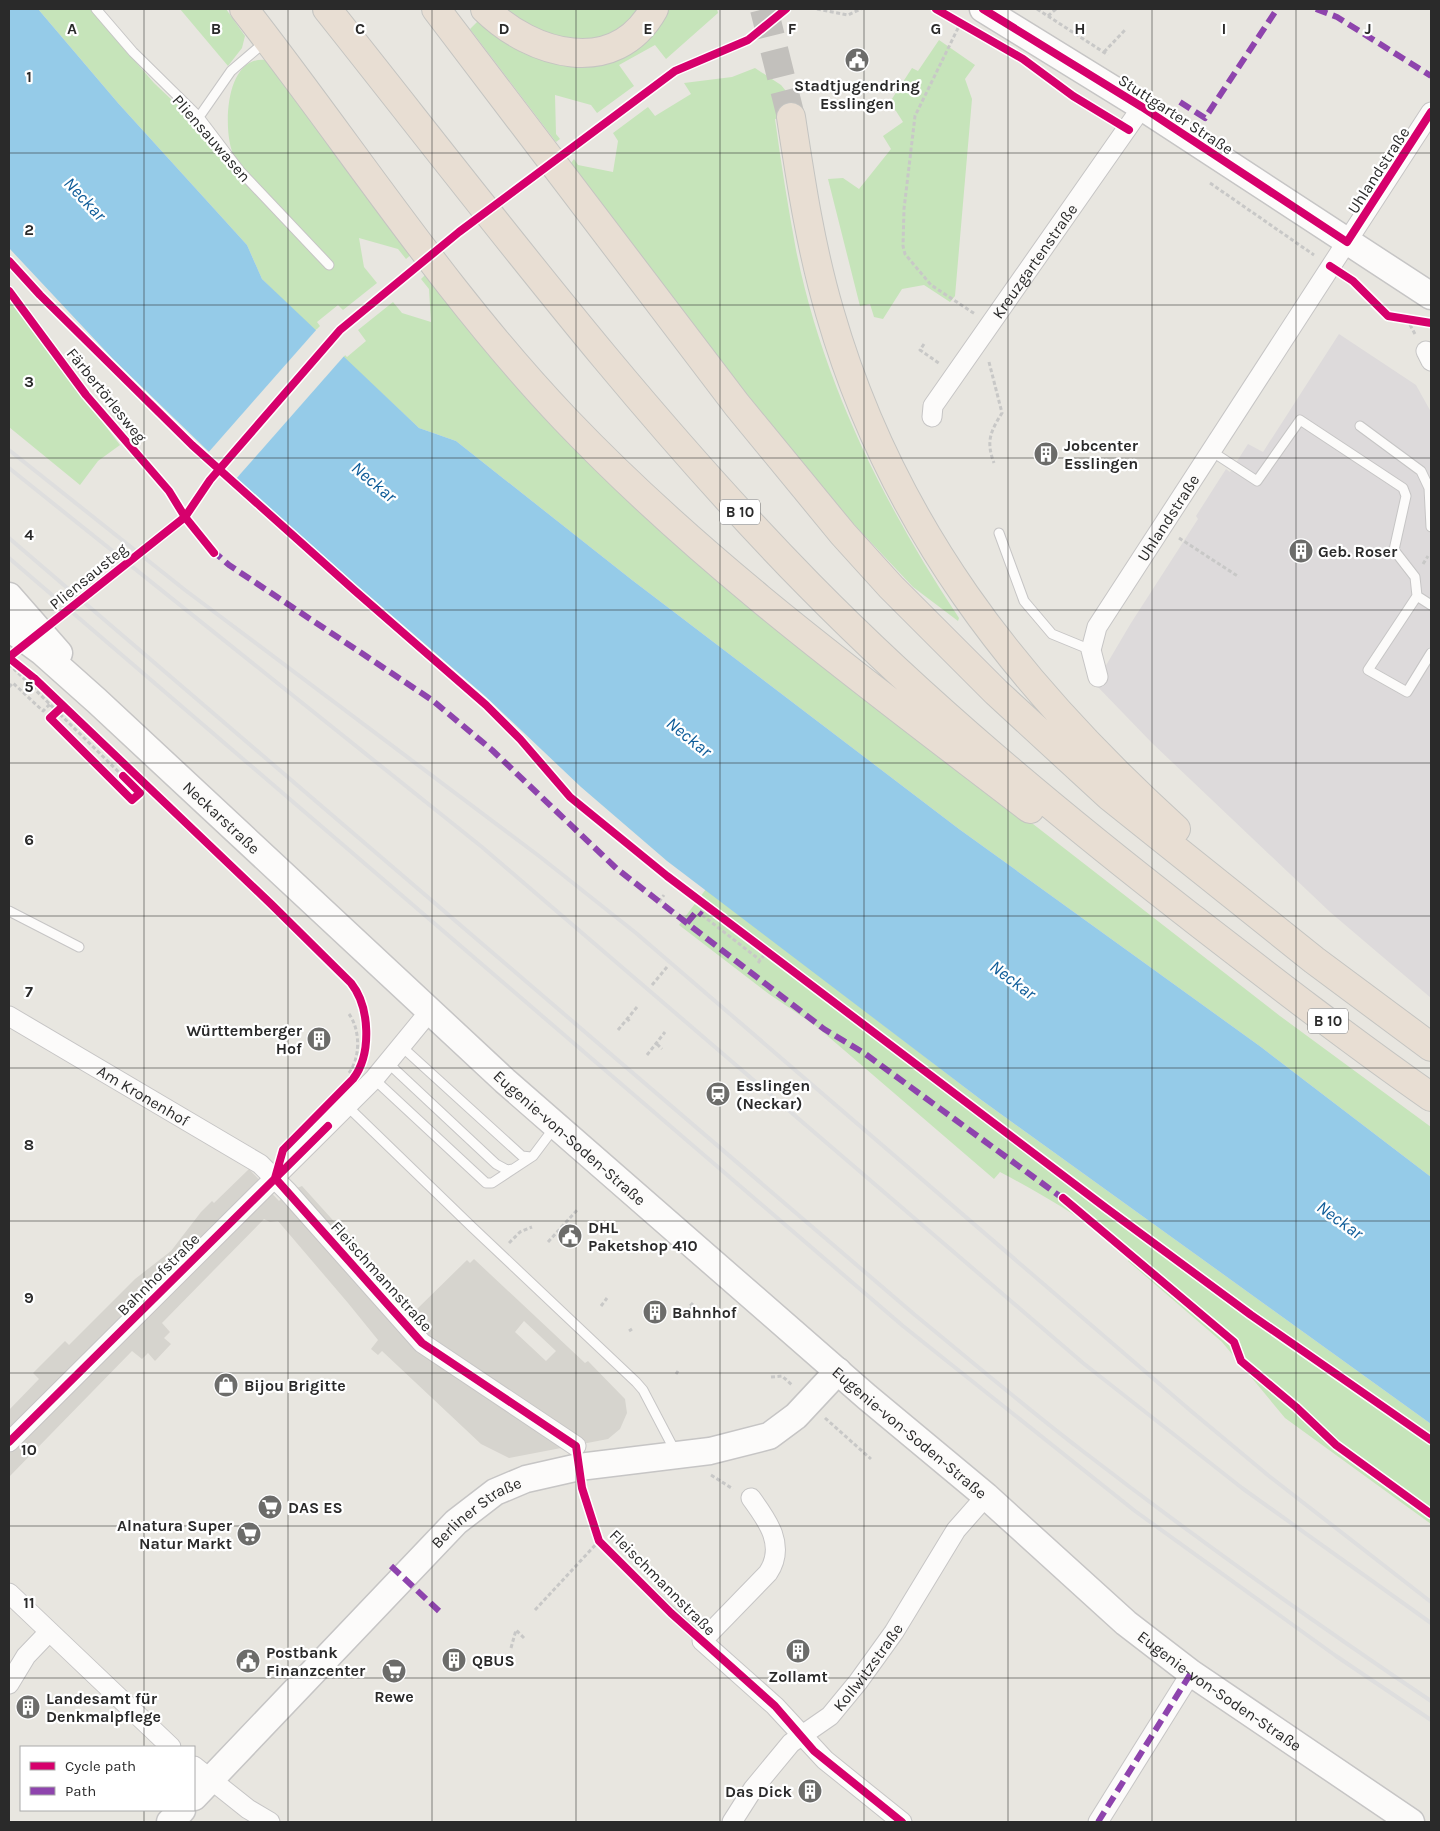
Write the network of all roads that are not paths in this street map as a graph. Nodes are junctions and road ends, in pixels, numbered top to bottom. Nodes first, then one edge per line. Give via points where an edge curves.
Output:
1 (96, 9) edge
2 (244, 9) edge
3 (327, 9) edge
4 (436, 9) edge
5 (485, 9) edge
6 (654, 9) edge
7 (986, 9) edge
8 (268, 39) junction
9 (1142, 107) junction
10 (1431, 112) edge
11 (792, 116) tunnel mouth
12 (199, 117) junction
13 (1347, 242) junction
14 (330, 265) dead end
15 (1431, 296) edge
16 (932, 417) dead end
17 (1360, 426) dead end
18 (1211, 451) junction
19 (1430, 513) edge
20 (1431, 527) edge
21 (999, 533) dead end
22 (9, 596) edge
23 (1417, 596) junction
24 (1431, 605) edge
25 (9, 628) edge
26 (1091, 650) junction
27 (1431, 653) edge
28 (1098, 676) dead end
29 (97, 701) junction
30 (9, 912) edge
31 (1226, 944) junction
32 (79, 948) dead end
33 (1314, 960) junction
34 (429, 1012) junction
35 (9, 1016) edge
36 (401, 1046) junction
37 (1431, 1047) edge
38 (388, 1063) junction
39 (374, 1079) junction
40 (1431, 1097) edge
41 (348, 1106) junction
42 (555, 1123) junction
43 (531, 1157) junction
44 (513, 1169) junction
45 (275, 1178) junction
46 (838, 1371) junction
47 (9, 1442) edge
48 (677, 1456) junction
49 (577, 1457) junction
50 (986, 1496) junction
51 (751, 1498) dead end
52 (646, 1588) road end
53 (9, 1593) edge
54 (49, 1632) junction
55 (702, 1641) junction
56 (1191, 1673) junction
57 (9, 1684) edge
58 (801, 1735) junction
59 (170, 1746) edge
60 (199, 1780) edge
61 (181, 1811) edge
62 (1399, 1819) edge
63 (170, 1822) edge
64 (270, 1822) edge
65 (732, 1822) edge
66 (902, 1822) edge
67 (1098, 1822) edge

1 - 12 lane, Pliensauwasen via 133,52
2 - 8 highway
3 - 31 highway, B 10 via 629,388 811,587 892,665 1028,785 1122,864
4 - 33 highway, B 10 via 737,405 842,534 890,587 996,692 1096,784 1165,843
5 - 6 highway via 505,27 532,43 575,53 595,51 624,41 643,25
7 - 9 main road, Stuttgarter Straße
8 - 12 lane via 240,62
8 - 31 highway via 460,299 512,361 616,472 722,566 979,770 1100,862
9 - 13 main road, Stuttgarter Straße
9 - 16 street, Kreuzgartenstraße via 933,406
10 - 13 street, Uhlandstraße
11 - 33 highway via 815,257 842,352 880,447 927,538 994,636 1056,710 1134,790
12 - 14 lane, Pliensauwasen via 240,171
13 - 15 main road, Stuttgarter Straße
13 - 18 street, Uhlandstraße
17 - 19 lane via 1421,471 1429,488
18 - 23 lane via 1257,481 1300,420 1403,488 1406,496 1394,547 1415,577
18 - 26 street, Uhlandstraße via 1097,627
19 - 20 lane
21 - 26 lane via 1024,601 1052,634
22 - 29 main road
23 - 24 lane
23 - 27 lane via 1368,670 1407,692
25 - 29 main road, Neckarstraße via 42,652
26 - 28 street
29 - 34 main road, Neckarstraße
30 - 32 lane
31 - 40 highway, B 10
33 - 37 highway, B 10
34 - 36 street, Bahnhofstraße
34 - 42 main road, Eugenie-von-Soden-Straße
35 - 45 street, Am Kronenhof via 246,1156
36 - 38 street, Bahnhofstraße
36 - 43 lane via 522,1156
38 - 39 street, Bahnhofstraße
38 - 44 lane via 499,1167
39 - 41 street, Bahnhofstraße
39 - 44 lane via 483,1182 492,1182
41 - 45 street, Bahnhofstraße
41 - 48 lane via 636,1382
42 - 43 lane via 548,1138
42 - 46 main road, Eugenie-von-Soden-Straße
43 - 44 lane
45 - 47 street, Bahnhofstraße
45 - 49 street, Fleischmannstraße via 422,1342
46 - 48 main road, Berliner Straße via 796,1416 768,1436
46 - 50 main road, Eugenie-von-Soden-Straße
48 - 49 main road, Berliner Straße
49 - 60 main road, Berliner Straße via 549,1473 509,1485 476,1504 292,1697
50 - 56 main road, Eugenie-von-Soden-Straße via 1126,1623
50 - 58 street, Kollwitzstraße via 951,1537 894,1632 858,1682 830,1716
51 - 55 street via 773,1534 774,1561 768,1573
52 - 55 lane, Fleischmannstraße
53 - 54 street
54 - 57 street via 26,1656
54 - 59 street
55 - 58 street, Fleischmannstraße via 775,1706
56 - 62 main road, Eugenie-von-Soden-Straße
56 - 67 street
58 - 65 street, Kollwitzstraße via 753,1789
58 - 66 street, Fleischmannstraße via 825,1760
60 - 64 street
61 - 63 main road

